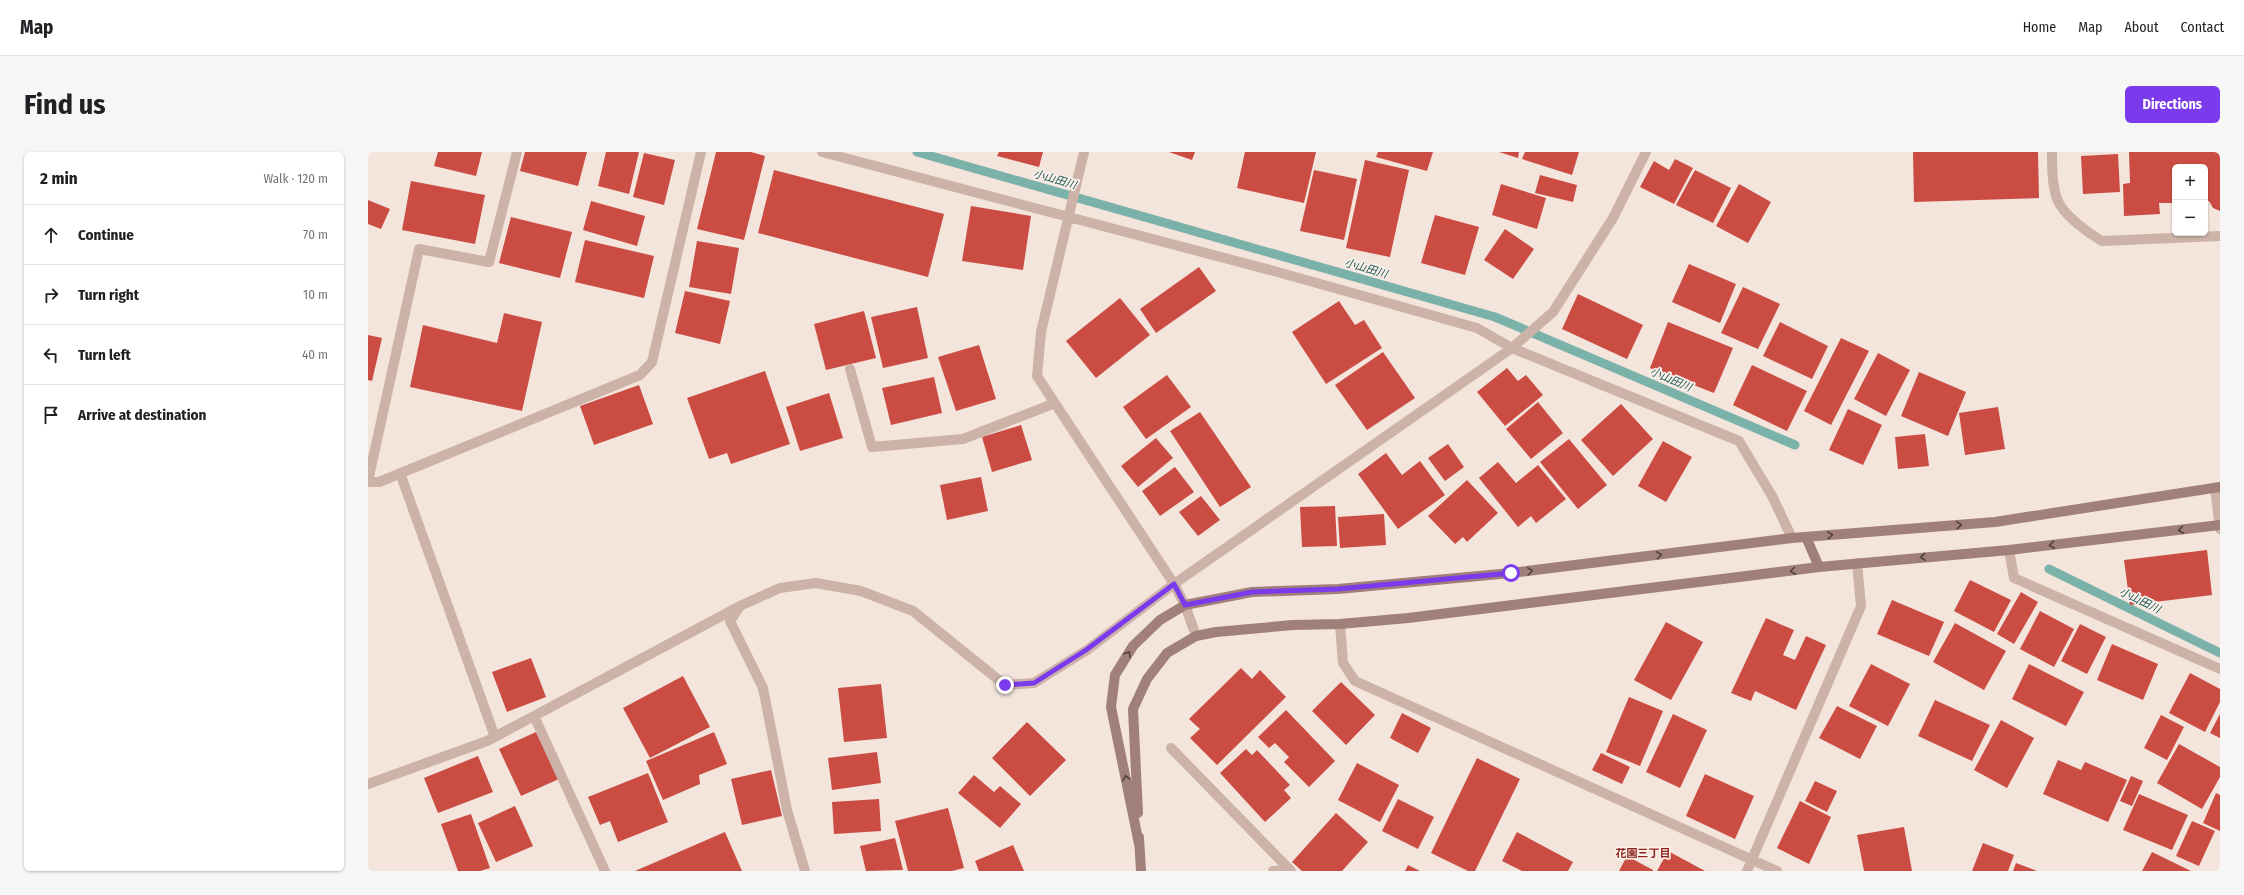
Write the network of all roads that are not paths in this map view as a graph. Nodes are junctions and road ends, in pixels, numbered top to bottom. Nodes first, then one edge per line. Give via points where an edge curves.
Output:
1 (517, 152) edge
2 (701, 152) edge
3 (822, 152) edge
4 (1084, 152) edge
5 (1646, 152) edge
6 (2052, 152) edge
7 (1068, 217) junction
8 (2220, 236) edge
9 (1512, 348) junction
10 (850, 369) dead end
11 (1055, 403) junction
12 (400, 473) junction
13 (368, 481) edge
14 (2217, 488) edge
15 (2220, 526) edge
16 (1806, 537) junction
17 (1792, 538) junction
18 (2009, 550) junction
19 (1857, 563) junction
20 (1819, 567) junction
21 (1174, 584) junction
22 (742, 605) junction
23 (1185, 605) junction
24 (1340, 624) junction
25 (1196, 636) junction
26 (2220, 669) edge
27 (534, 716) junction
28 (495, 737) junction
29 (1171, 748) dead end
30 (368, 784) edge
31 (1139, 844) junction
32 (1752, 860) junction
33 (605, 871) edge
34 (805, 871) edge
35 (1141, 871) edge
36 (1273, 871) edge
37 (1290, 871) edge
38 (1747, 871) edge
39 (1777, 871) edge

1 - 13 street via 489,262 419,248
2 - 12 street via 652,362 640,375
3 - 7 street
4 - 7 street
5 - 9 street via 1613,218 1553,312
6 - 8 street via 2057,200 2086,232 2102,241
7 - 9 street via 1477,328
7 - 11 street via 1041,332 1037,376
9 - 17 street via 1739,441 1772,496
9 - 21 street
10 - 11 street via 872,447 963,439
11 - 21 street
12 - 13 street via 379,482
12 - 28 street
14 - 15 street
16 -> 14 street via 1995,522
15 -> 18 street
16 - 17 street
16 - 20 street
23 -> 17 street via 1252,592 1338,589 1511,573
18 -> 19 street
18 - 26 street via 2014,578
19 - 20 street
19 - 32 street via 1861,606
20 -> 24 street via 1526,604
21 - 22 street via 1086,650 1034,683 1005,685 914,611 861,591 816,583 780,588
21 - 23 street
22 - 27 street
22 - 34 street via 730,621 763,688 787,810
23 - 25 street
31 -> 23 street via 1111,707 1115,675 1133,646 1160,620
24 - 25 street via 1293,625
24 - 32 street via 1343,663 1355,681
25 - 31 street via 1167,653 1147,679 1133,709
27 - 28 street
27 - 33 street
28 - 30 street
29 - 37 street
31 - 35 street
32 - 38 street
32 - 39 street
36 - 37 street

